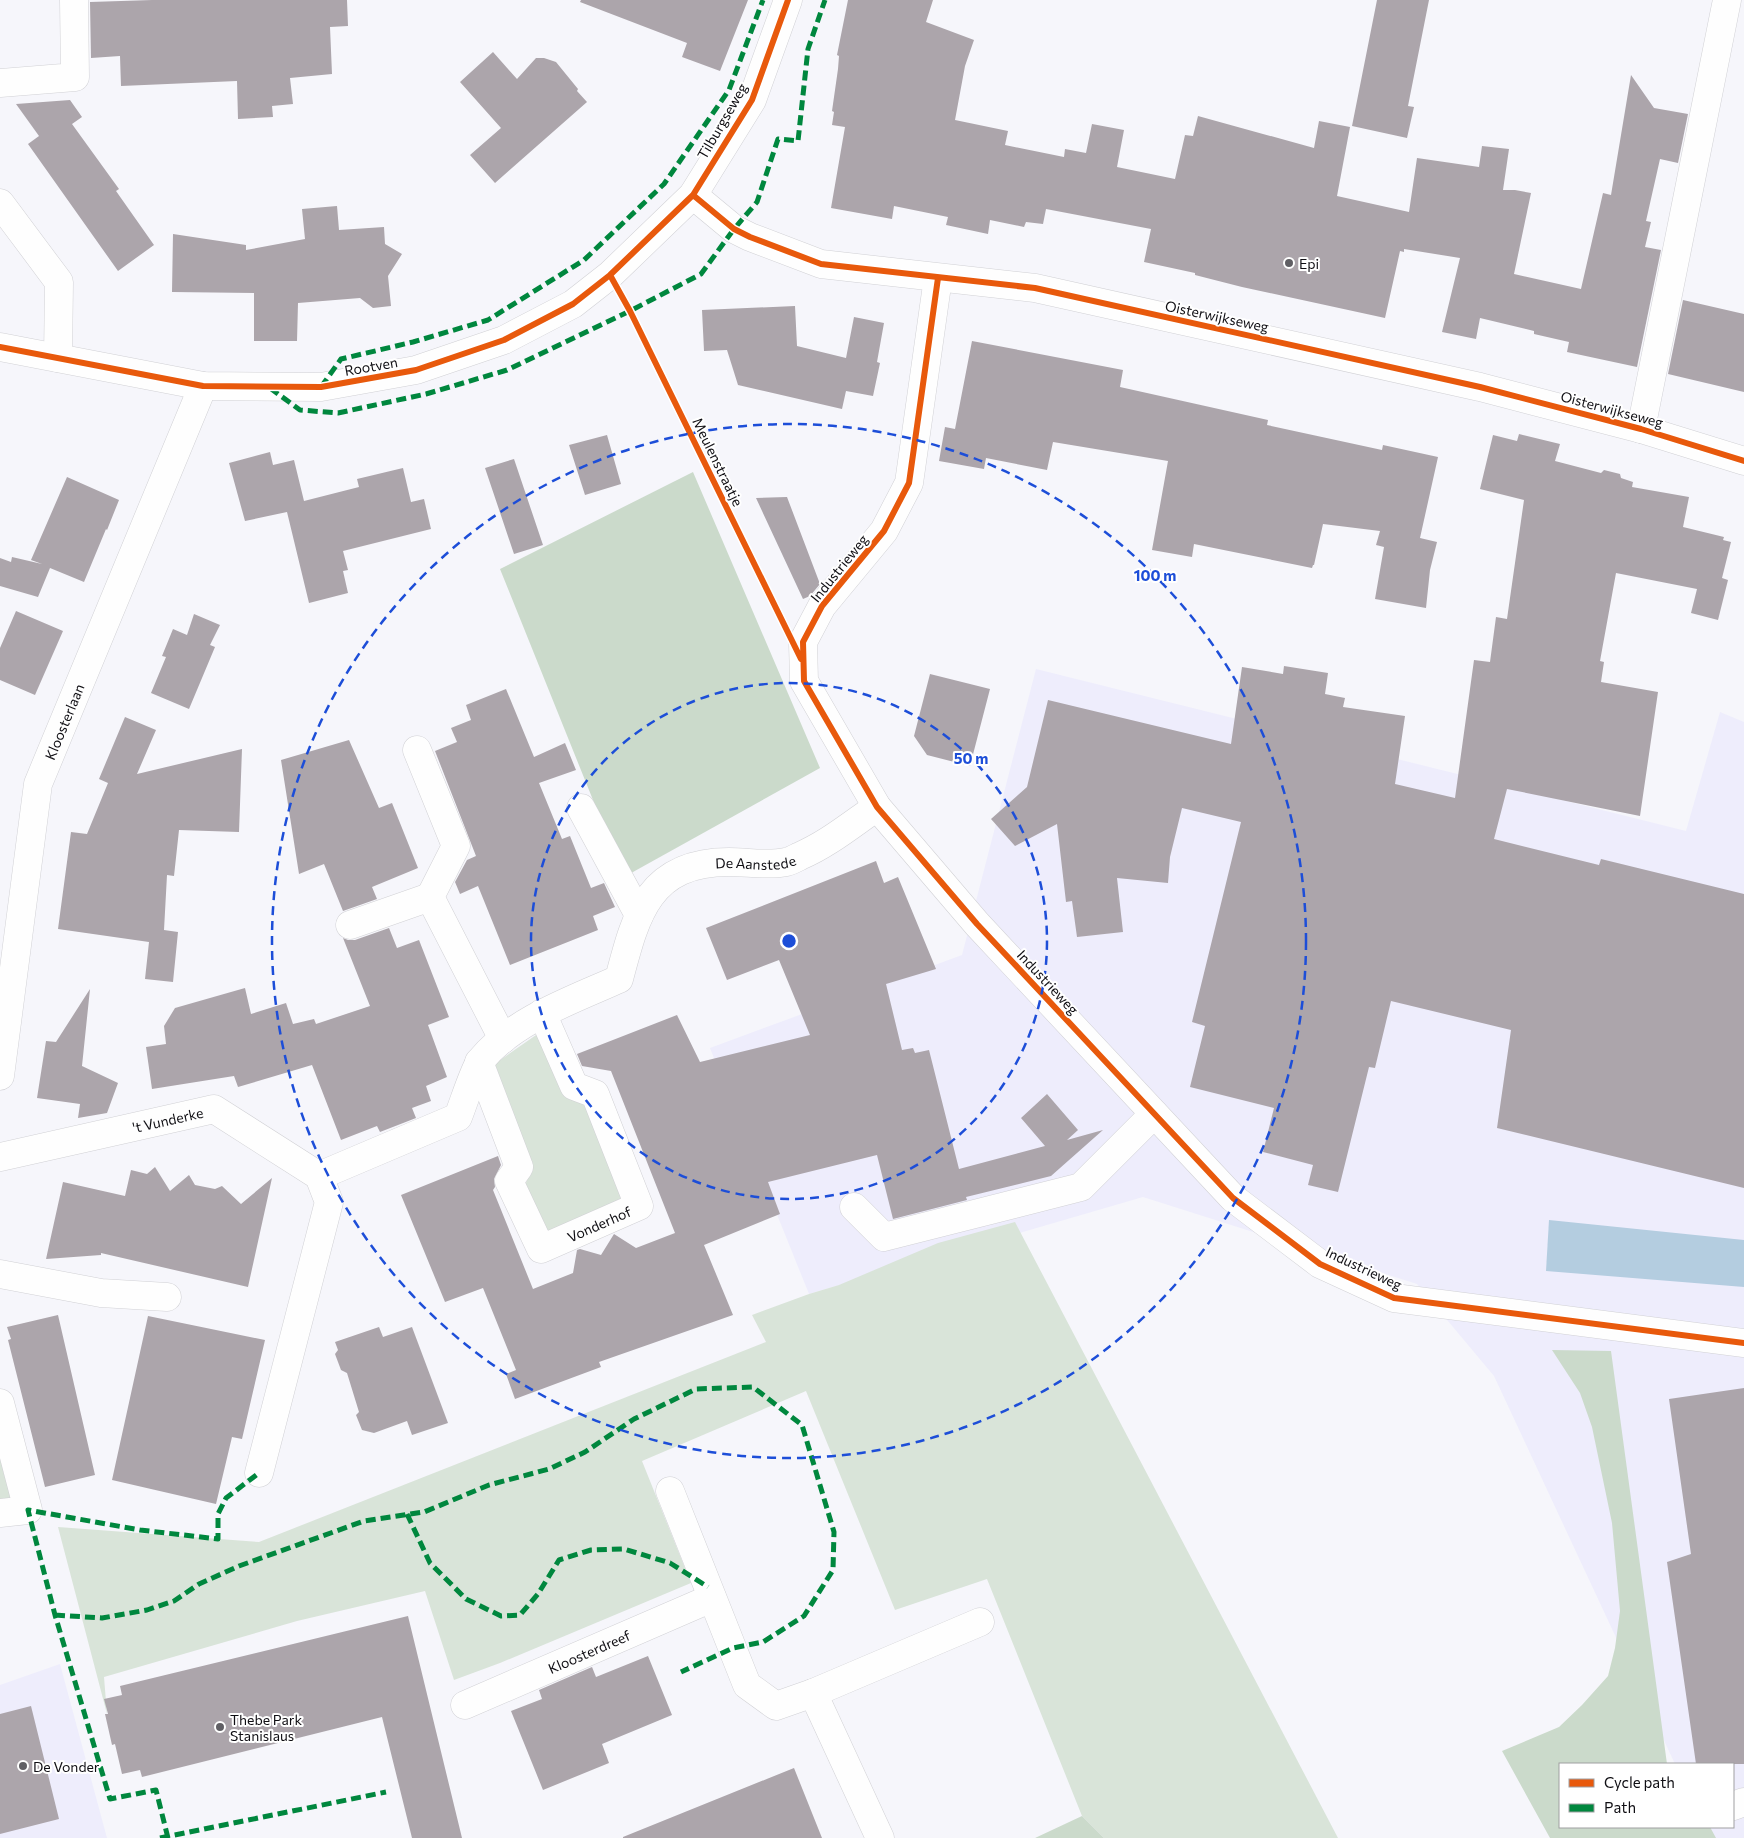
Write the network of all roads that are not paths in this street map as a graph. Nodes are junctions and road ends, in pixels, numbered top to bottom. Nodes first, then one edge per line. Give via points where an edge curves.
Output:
1 (74, 0) edge
2 (788, 0) edge
3 (1728, 0) edge
4 (0, 83) edge
5 (693, 195) junction
6 (0, 203) edge
7 (938, 278) junction
8 (0, 347) edge
9 (58, 358) junction
10 (203, 386) junction
11 (1641, 428) junction
12 (1744, 460) edge
13 (417, 750) dead end
14 (877, 807) junction
15 (581, 808) dead end
16 (430, 897) junction
17 (638, 915) junction
18 (350, 925) dead end
19 (542, 1013) junction
20 (503, 1039) junction
21 (480, 1062) junction
22 (0, 1076) edge
23 (1154, 1114) junction
24 (0, 1158) edge
25 (319, 1176) junction
26 (854, 1207) dead end
27 (0, 1274) edge
28 (167, 1297) dead end
29 (1744, 1343) edge
30 (0, 1403) edge
31 (259, 1474) dead end
32 (670, 1491) dead end
33 (0, 1513) edge
34 (712, 1598) junction
35 (980, 1622) dead end
36 (813, 1693) junction
37 (465, 1704) dead end
38 (880, 1838) edge

1 - 4 street via 76,77
2 - 5 street, Tilburgseweg via 752,100
3 - 11 street
5 - 7 street, Oisterwijkseweg via 734,229 820,264
5 - 10 street, Rootven via 638,249 573,304 504,340 416,370 321,387
6 - 9 street via 59,282
7 - 11 street, Oisterwijkseweg via 1035,288 1480,387
7 - 14 street, Industrieweg via 909,483 884,531 822,606 803,642 804,681
8 - 9 street, Rootven
9 - 10 street, Rootven
10 - 22 street, Kloosterlaan via 38,784
11 - 12 street, Oisterwijkseweg
13 - 16 street via 456,846
14 - 17 street, De Aanstede via 819,848 787,862 702,864 673,875 652,892
14 - 23 street, Industrieweg via 977,924
15 - 17 street
16 - 18 street
16 - 20 street
17 - 19 street, De Aanstede via 619,979
19 - 20 street, De Aanstede
19 - 21 street, Vonderhof via 574,1086 595,1094 639,1206 541,1249 510,1181 519,1167
20 - 21 street, De Aanstede
21 - 25 street via 458,1118
23 - 26 street via 1081,1187 884,1237
23 - 29 street, Industrieweg via 1233,1198 1320,1264 1394,1298
24 - 25 street, 't Vunderke via 214,1109
25 - 31 street via 329,1202
27 - 28 street via 101,1293
30 - 33 street via 28,1510
32 - 34 street
34 - 36 street via 747,1685 776,1706
34 - 37 street, Kloosterdreef
35 - 36 street
36 - 38 street

